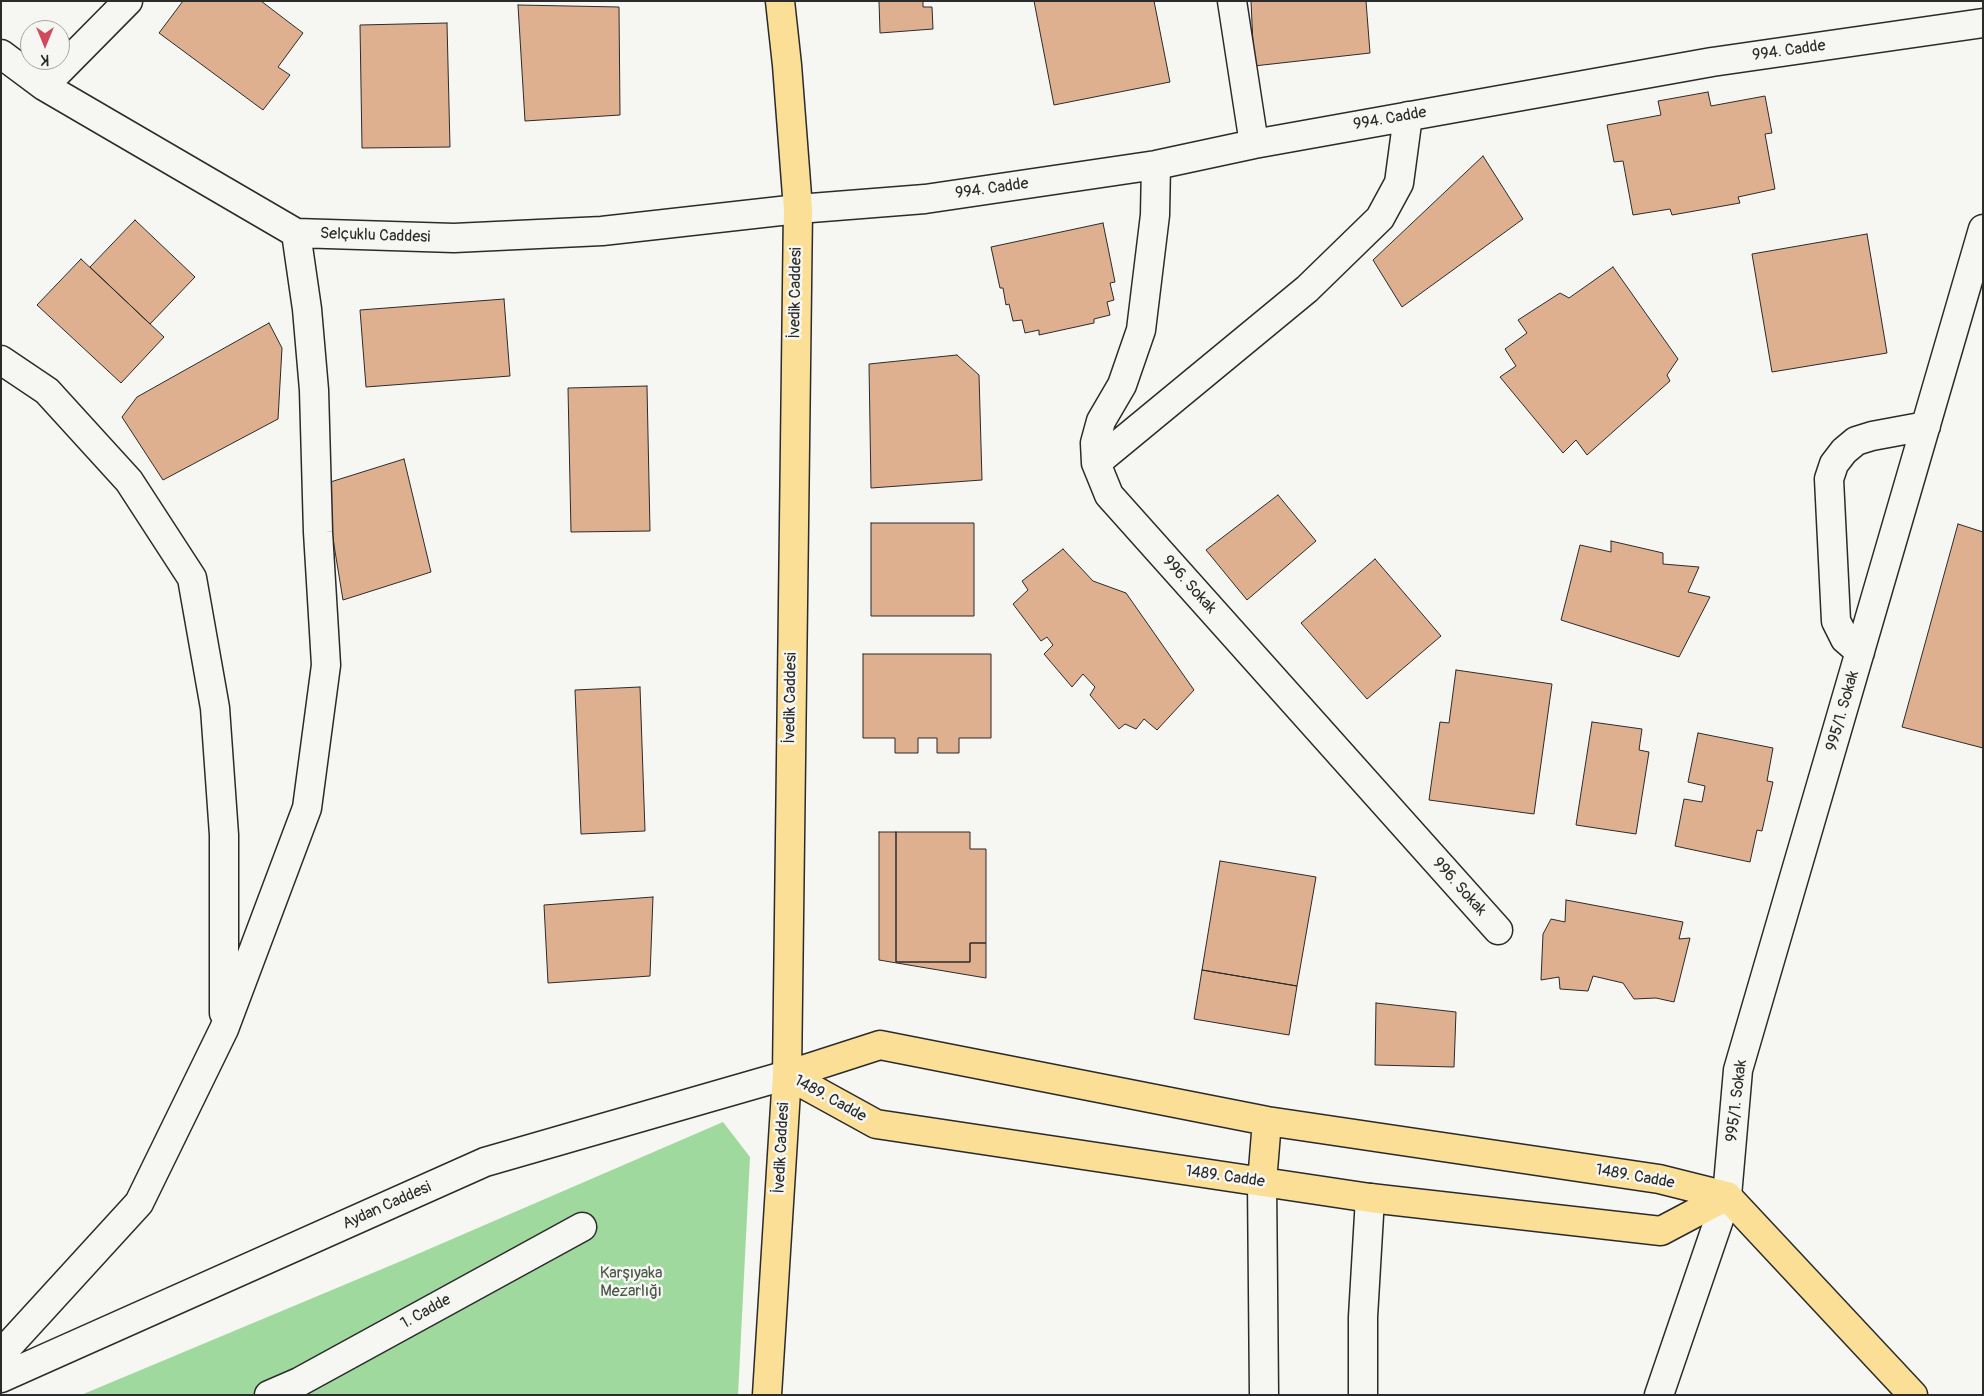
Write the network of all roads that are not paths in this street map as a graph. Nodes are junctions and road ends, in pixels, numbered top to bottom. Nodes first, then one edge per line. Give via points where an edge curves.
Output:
1 (128, 1) edge
2 (780, 1) edge
3 (1232, 1) edge
4 (1983, 23) edge
5 (1, 54) edge
6 (44, 86) junction
7 (1408, 116) junction
8 (1254, 144) junction
9 (1156, 165) junction
10 (798, 209) junction
11 (1983, 229) edge
12 (296, 233) junction
13 (1, 360) edge
14 (1926, 426) junction
15 (1096, 463) junction
16 (1860, 652) junction
17 (1498, 930) dead end
18 (224, 1029) junction
19 (786, 1075) junction
20 (1267, 1121) junction
21 (1262, 1182) junction
22 (1726, 1196) junction
23 (1370, 1198) junction
24 (582, 1227) dead end
25 (1, 1354) edge
26 (1, 1378) edge
27 (300, 1388) edge
28 (269, 1395) edge
29 (767, 1395) edge
30 (1264, 1395) edge
31 (1363, 1395) edge
32 (1659, 1395) edge
33 (1913, 1395) edge

1 - 6 street
2 - 10 main road, İvedik Caddesi
3 - 8 street
4 - 7 street, 994. Cadde via 1712,62
5 - 6 street, Selçuklu Caddesi
6 - 12 street, Selçuklu Caddesi
7 - 8 street, 994. Cadde
7 - 15 street via 1399,183 1380,218 1308,290
8 - 9 street, 994. Cadde
9 - 10 street, 994. Cadde via 925,199
9 - 15 street, 996. Sokak via 1155,215 1141,330 1122,385 1101,421 1095,443
10 - 12 street, Selçuklu Caddesi via 602,231 454,238
10 - 19 main road, İvedik Caddesi
11 - 14 street, 995/1. Sokak
12 - 18 street via 314,390 326,666 307,808
13 - 18 street via 47,391 129,481 192,578 215,708 224,835
14 - 16 street, 995/1. Sokak
14 - 16 street via 1856,441 1834,464 1829,479 1836,622 1844,639
15 - 17 street, 996. Sokak via 1109,494
16 - 22 street, 995/1. Sokak via 1738,1070
18 - 25 street via 139,1202
19 - 20 main road, 1489. Cadde via 880,1045
19 - 21 main road, 1489. Cadde via 876,1124
19 - 26 street, Aydan Caddesi via 486,1162
19 - 29 main road, İvedik Caddesi
20 - 21 main road
20 - 22 main road, 1489. Cadde via 1659,1180
21 - 23 main road, 1489. Cadde
21 - 30 street
22 - 23 main road, 1489. Cadde via 1661,1231
22 - 32 street, 995/1. Sokak
22 - 33 main road
23 - 31 street via 1363,1317
24 - 27 street, 1. Cadde
27 - 28 street, 1. Cadde

